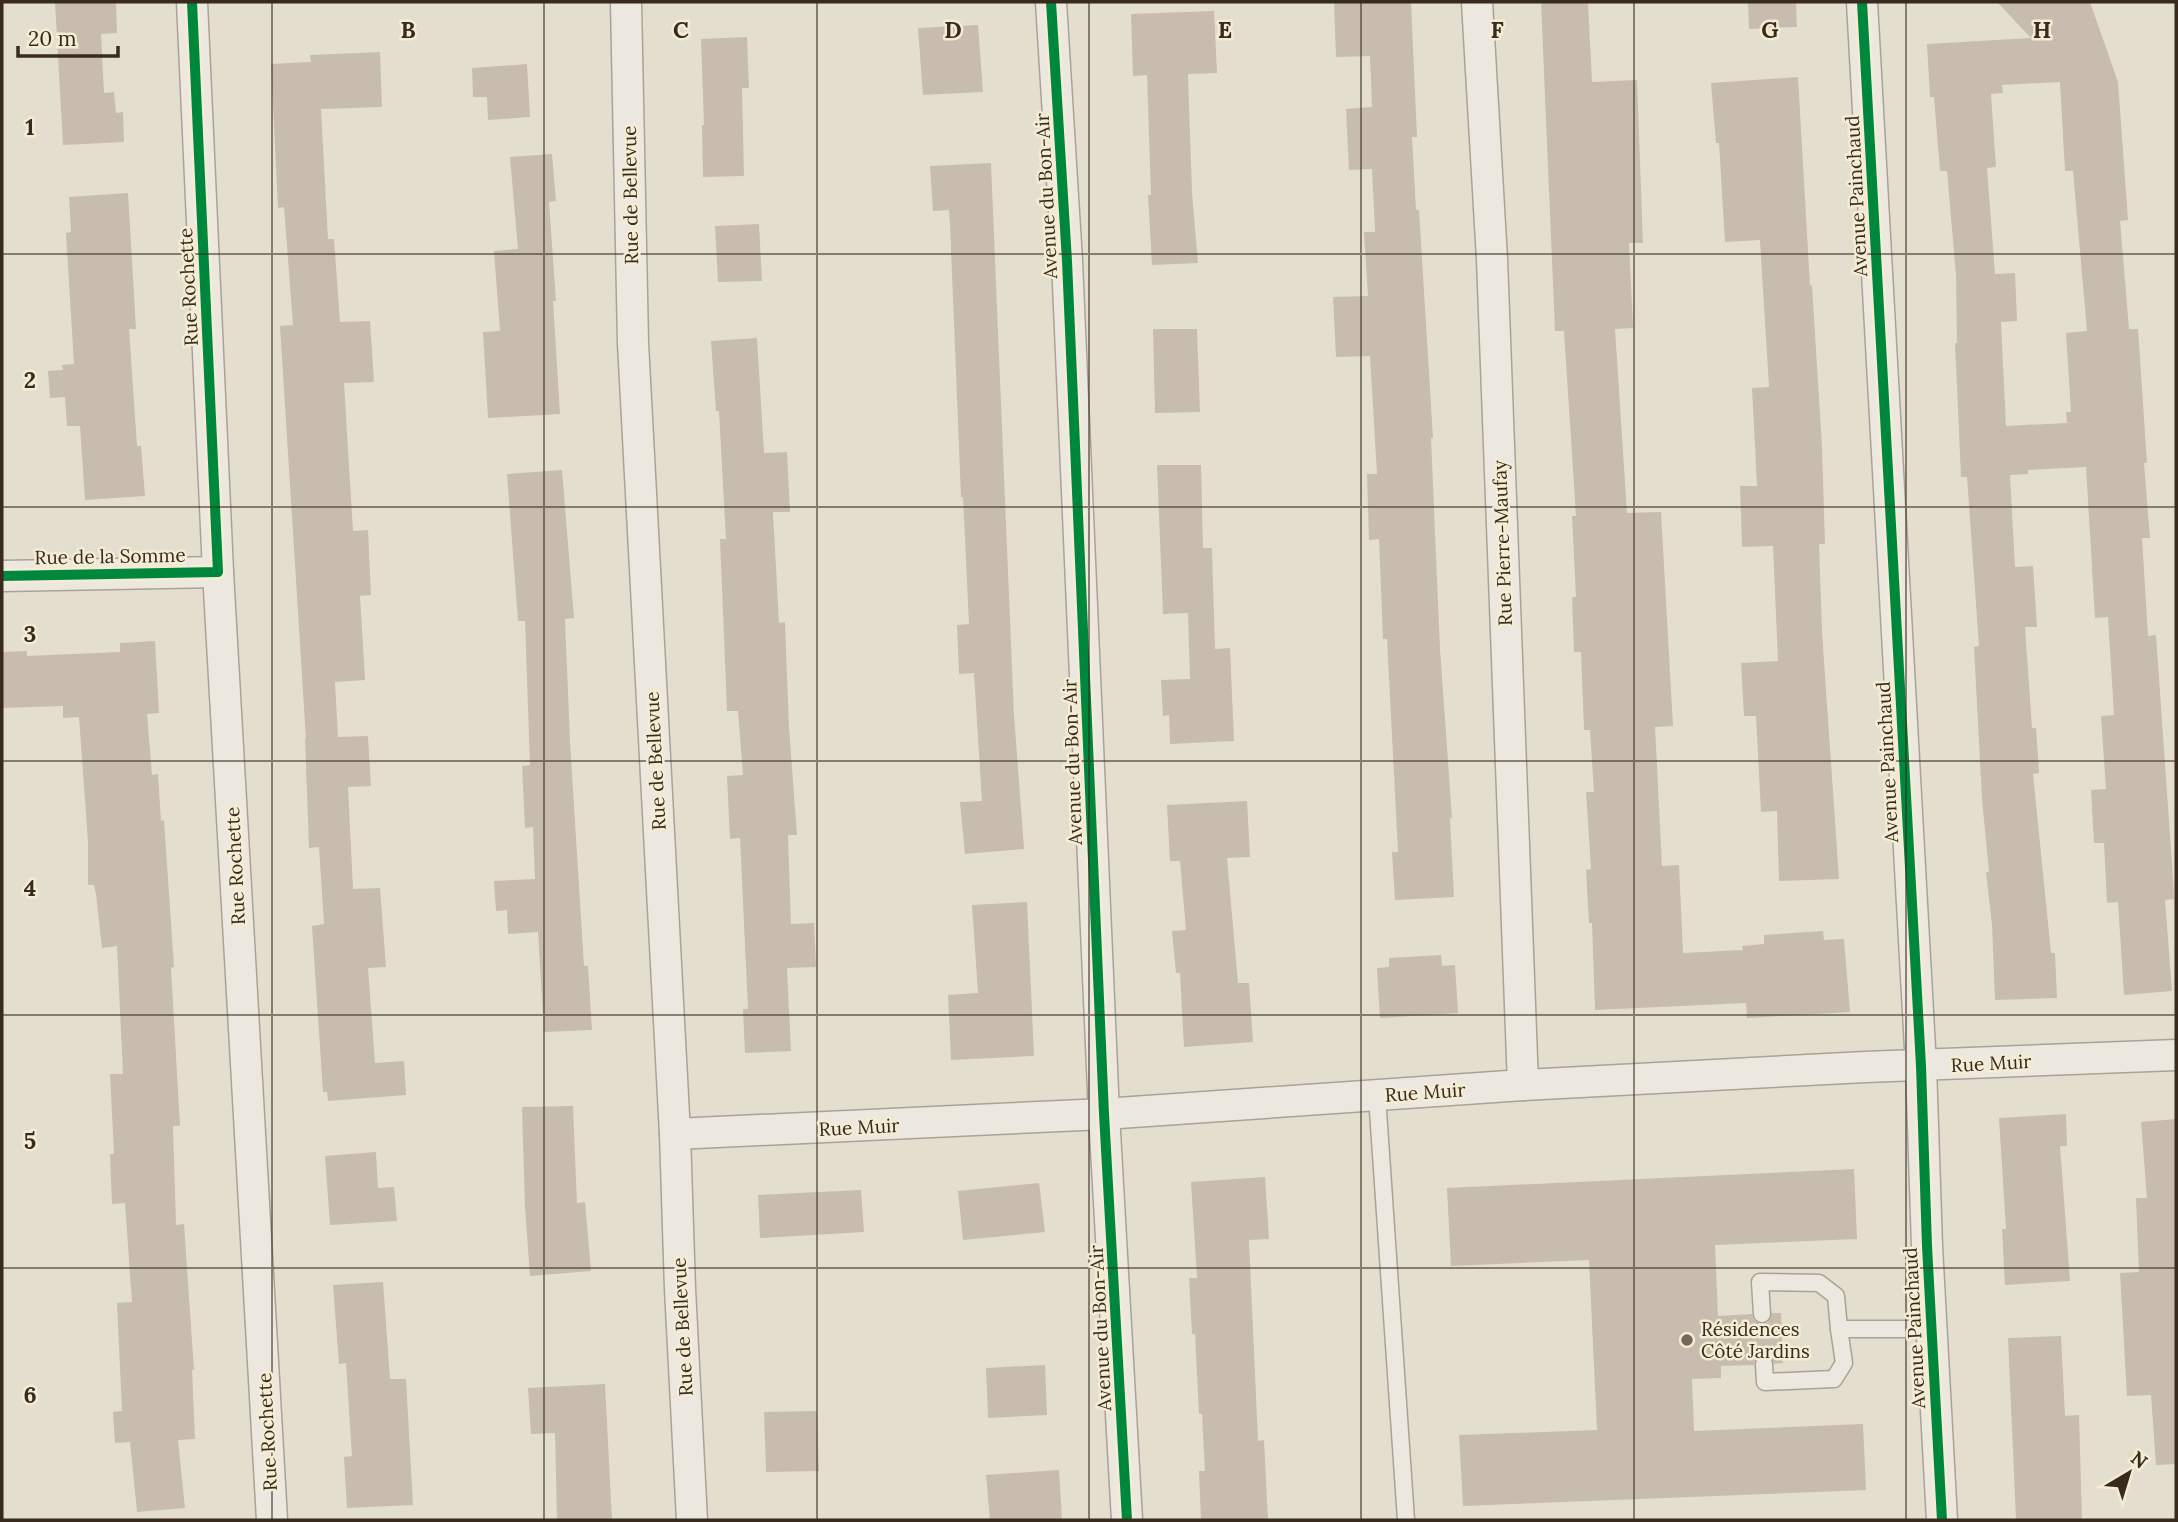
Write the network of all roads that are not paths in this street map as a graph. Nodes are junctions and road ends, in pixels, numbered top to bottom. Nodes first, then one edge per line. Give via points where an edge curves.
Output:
1 (192, 2) edge
2 (626, 2) edge
3 (1051, 2) edge
4 (1477, 2) edge
5 (1862, 2) edge
6 (218, 572) junction
7 (2, 576) edge
8 (2176, 1055) edge
9 (1921, 1066) junction
10 (1523, 1085) junction
11 (1377, 1096) junction
12 (1104, 1114) junction
13 (675, 1134) junction
14 (1762, 1314) dead end
15 (1839, 1329) junction
16 (1931, 1329) junction
17 (1763, 1364) dead end
18 (272, 1520) edge
19 (692, 1520) edge
20 (1127, 1520) edge
21 (1406, 1520) edge
22 (1942, 1520) edge

1 - 6 street, Rue Rochette
2 - 13 street, Rue de Bellevue via 632,343
3 - 12 street, Avenue du Bon-Air via 1067,261
4 - 10 street, Rue Pierre-Maufay via 1492,259
5 - 9 street, Avenue Painchaud
6 - 7 street, Rue de la Somme
6 - 18 street, Rue Rochette
8 - 9 street, Rue Muir
9 - 10 street, Rue Muir
9 - 16 street, Avenue Painchaud
10 - 11 street, Rue Muir
11 - 12 street, Rue Muir
11 - 21 lane
12 - 13 street, Rue Muir
12 - 20 street, Avenue du Bon-Air
13 - 19 street, Rue de Bellevue
14 - 15 lane via 1760,1282 1819,1283 1836,1296
15 - 16 lane
15 - 17 lane via 1844,1363 1834,1379 1765,1382
16 - 22 street, Avenue Painchaud

